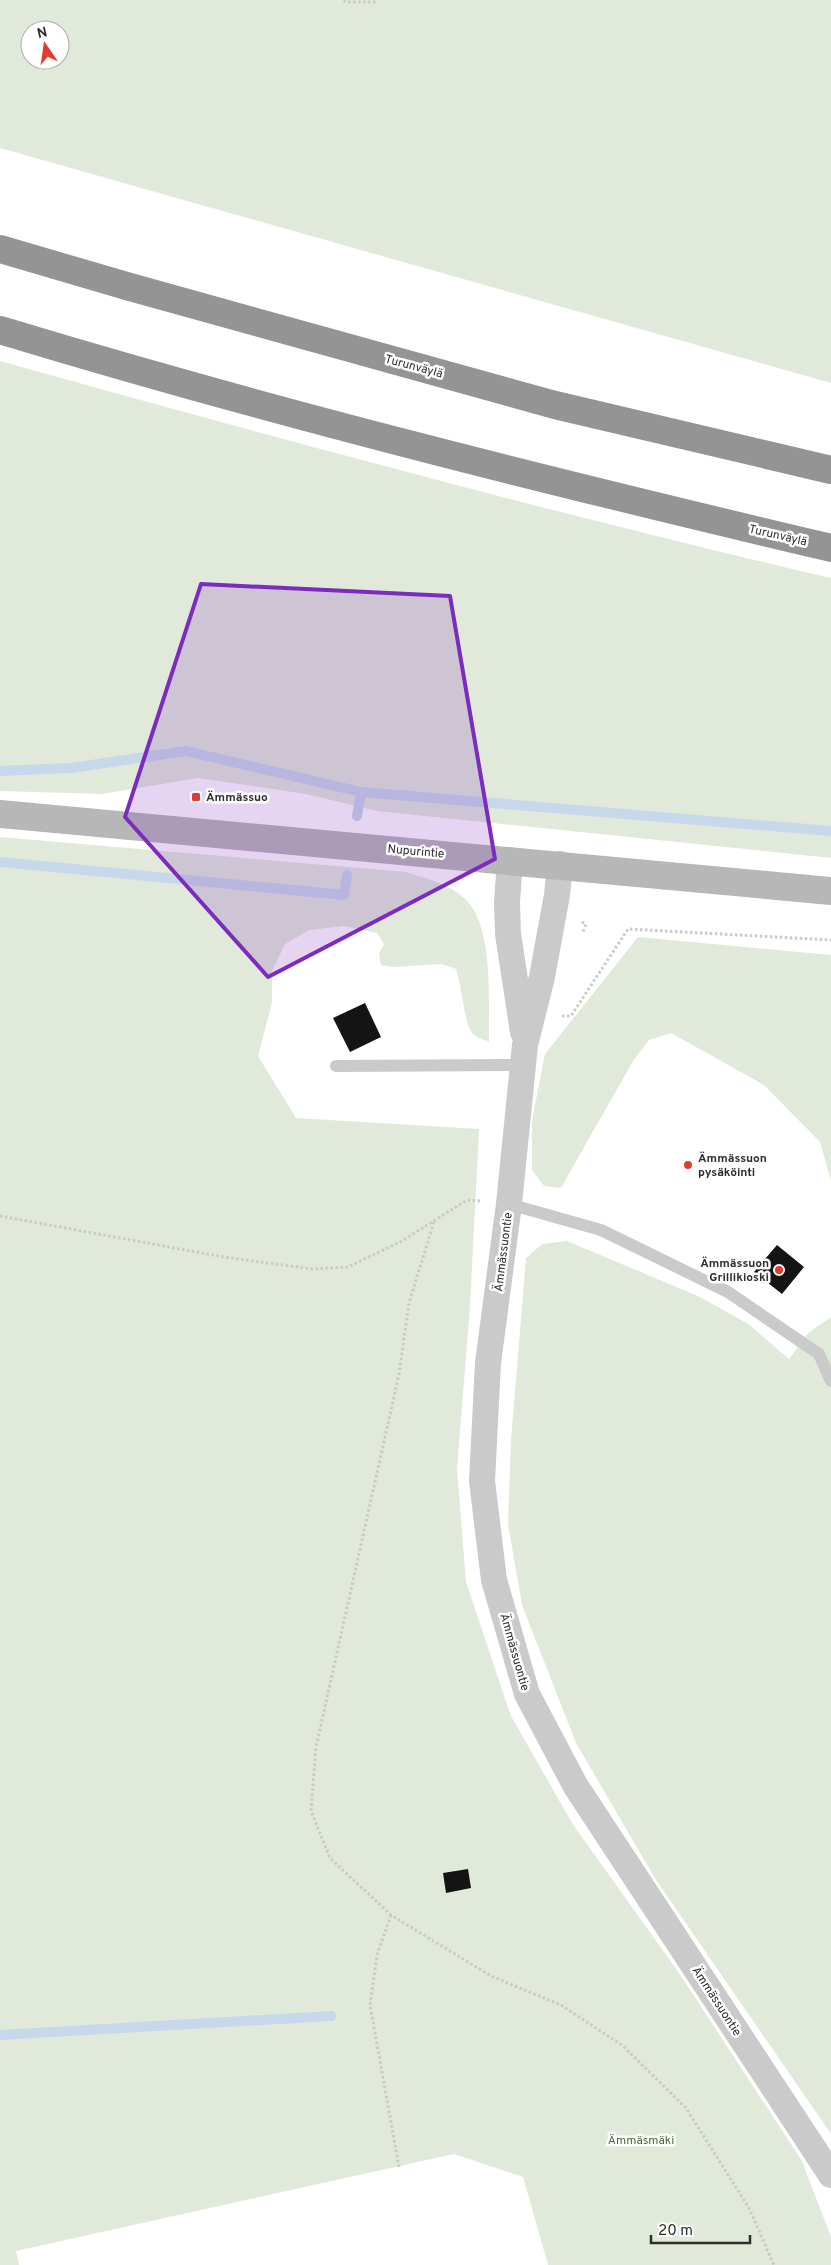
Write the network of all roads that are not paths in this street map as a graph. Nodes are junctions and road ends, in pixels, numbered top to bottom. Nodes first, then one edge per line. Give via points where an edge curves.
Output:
1 (0, 250) edge
2 (0, 330) edge
3 (831, 470) edge
4 (831, 548) edge
5 (0, 814) edge
6 (510, 860) junction
7 (560, 864) junction
8 (831, 890) edge
9 (524, 1055) junction
10 (336, 1066) dead end
11 (509, 1204) junction
12 (831, 1381) edge
13 (831, 2175) edge

1 - 3 highway, Turunväylä via 555,405
2 - 4 highway, Turunväylä via 106,362 540,479
5 - 6 main road, Nupurintie
6 - 7 main road, Nupurintie
6 - 9 street, Ämmässuontie via 508,934
7 - 8 main road, Nupurintie
7 - 9 street, Ämmässuontie via 554,910
9 - 10 lane
9 - 11 street, Ämmässuontie
11 - 12 lane via 600,1230 728,1292 819,1354
11 - 13 street, Ämmässuontie via 488,1363 482,1481 494,1580 527,1694 575,1785

